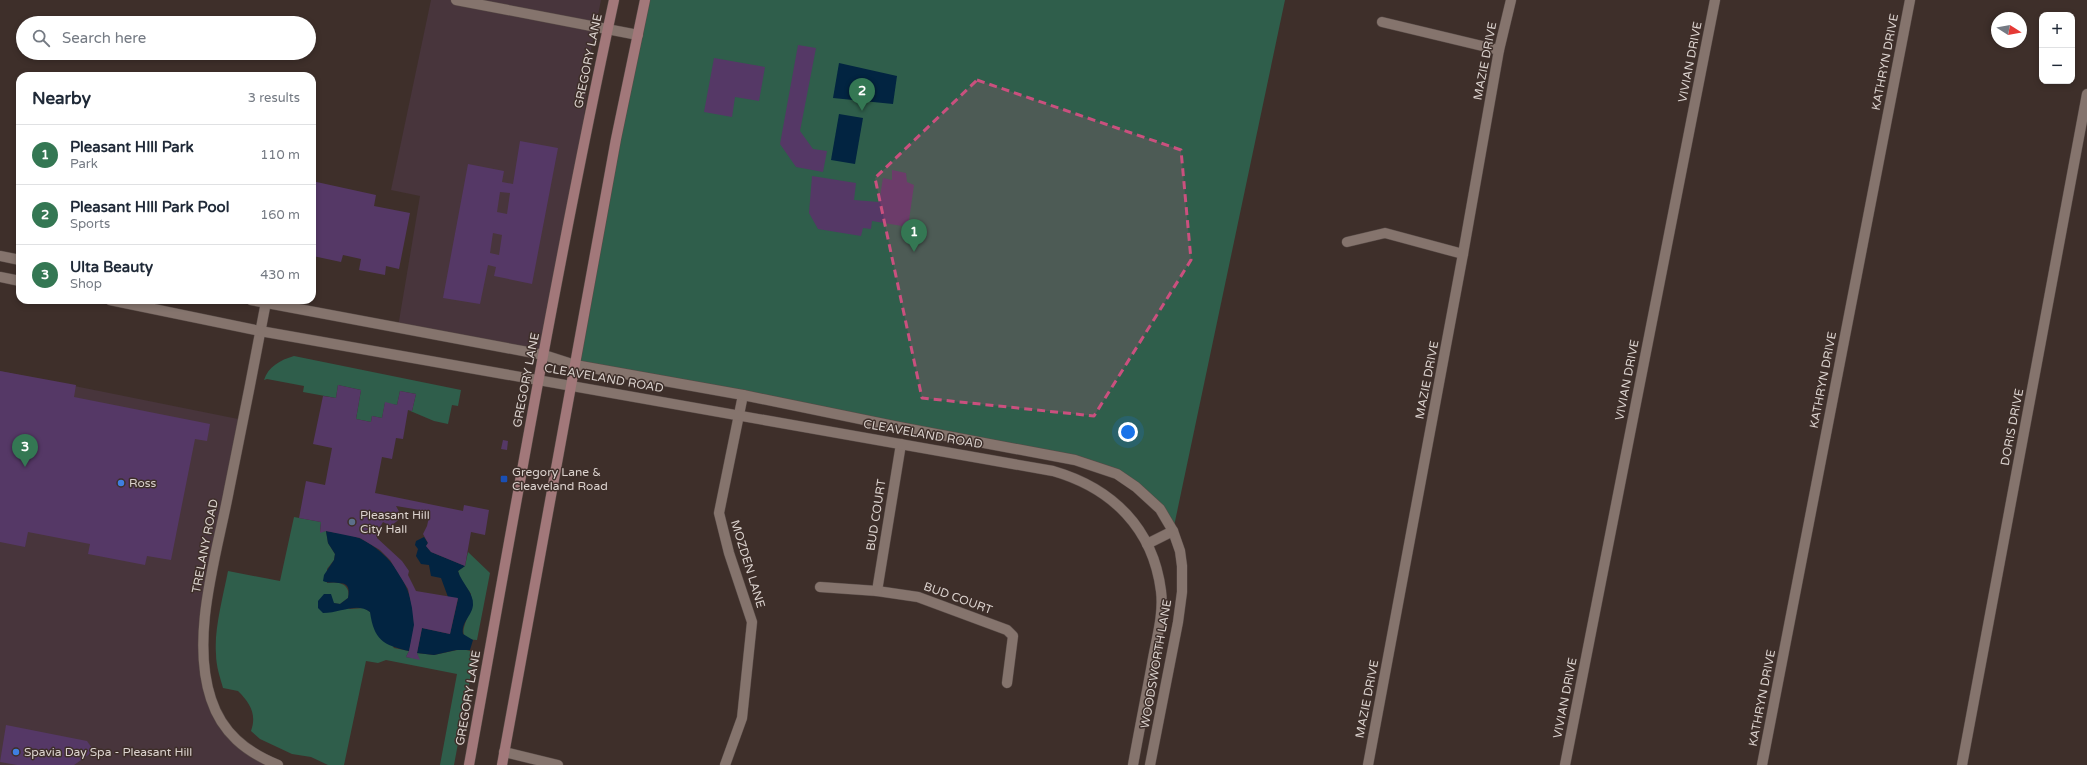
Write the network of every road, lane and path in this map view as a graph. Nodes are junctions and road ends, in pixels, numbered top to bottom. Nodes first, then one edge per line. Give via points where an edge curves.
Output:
1 (456, 0) edge
2 (614, 0) edge
3 (645, 0) edge
4 (1511, 0) edge
5 (1715, 0) edge
6 (1910, 0) edge
7 (1382, 22) dead end
8 (608, 29) junction
9 (638, 35) junction
10 (1499, 50) junction
11 (2087, 94) edge
12 (1346, 242) dead end
13 (1463, 254) junction
14 (0, 256) edge
15 (16, 259) edge
16 (0, 277) edge
17 (16, 280) edge
18 (129, 304) edge
19 (266, 304) edge
20 (276, 304) edge
21 (260, 331) junction
22 (544, 356) junction
23 (575, 365) junction
24 (539, 380) junction
25 (571, 385) junction
26 (743, 395) junction
27 (739, 415) junction
28 (901, 444) junction
29 (1117, 474) joint
30 (1092, 486) joint
31 (1173, 531) junction
32 (1147, 544) junction
33 (820, 586) dead end
34 (877, 591) junction
35 (1006, 683) dead end
36 (504, 752) junction
37 (278, 765) edge
38 (469, 765) edge
39 (502, 765) edge
40 (558, 765) edge
41 (725, 765) edge
42 (1133, 765) edge
43 (1150, 765) edge
44 (1368, 765) edge
45 (1566, 765) edge
46 (1762, 765) edge
47 (1962, 765) edge

1 - 8 street
2 - 8 main road, GREGORY LANE
3 - 9 main road
4 - 10 street, MAZIE DRIVE
5 - 45 street, VIVIAN DRIVE
6 - 46 street, KATHRYN DRIVE
7 - 10 street
8 - 9 street
8 - 22 main road, GREGORY LANE
9 - 23 main road via 616,139
10 - 13 street, MAZIE DRIVE
11 - 47 street, DORIS DRIVE
12 - 13 street via 1385,233
13 - 44 street, MAZIE DRIVE
14 - 15 street
16 - 17 street
18 - 21 street, CLEAVELAND ROAD
19 - 21 street, TRELANY ROAD
20 - 22 street, CLEAVELAND ROAD
21 - 24 street, CLEAVELAND ROAD
21 - 37 street, TRELANY ROAD via 208,596 202,653 211,700 222,722 238,742 256,756
22 - 23 street, CLEAVELAND ROAD
22 - 24 main road, GREGORY LANE
23 - 25 main road
23 - 26 street, CLEAVELAND ROAD
24 - 25 street, CLEAVELAND ROAD
24 - 38 main road, GREGORY LANE
25 - 27 street, CLEAVELAND ROAD
25 - 36 main road
26 - 27 street, MOZDEN LANE
26 - 29 street, CLEAVELAND ROAD via 1075,460
27 - 28 street, CLEAVELAND ROAD
27 - 41 street, MOZDEN LANE via 719,513 729,553 752,622 742,718
28 - 30 street, CLEAVELAND ROAD via 1053,471 1072,476
28 - 34 street, BUD COURT
29 - 31 street, WOODSWORTH LANE via 1160,508
30 - 32 street, WOODSWORTH LANE via 1120,506 1135,522
31 - 32 street
31 - 43 street, WOODSWORTH LANE via 1180,551 1182,592
32 - 42 street, WOODSWORTH LANE via 1155,564 1161,592 1160,619
33 - 34 street, BUD COURT
34 - 35 street, BUD COURT via 918,597 1008,630 1013,636
36 - 39 main road
36 - 40 street

